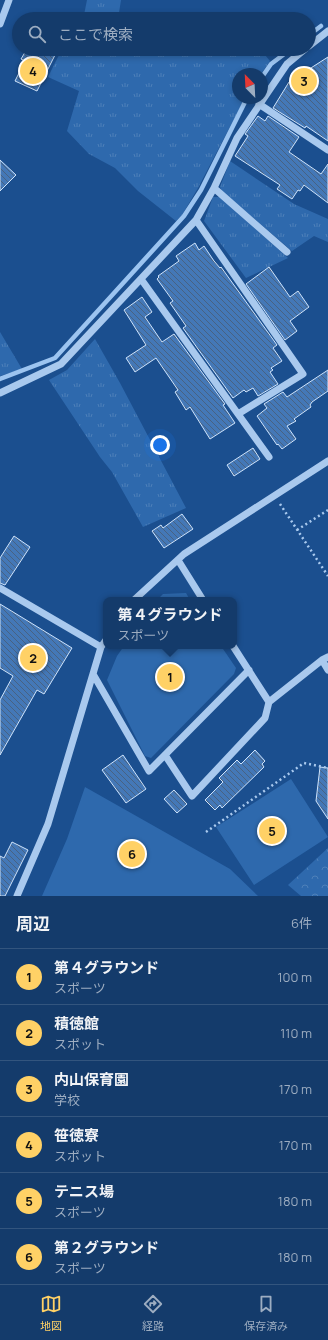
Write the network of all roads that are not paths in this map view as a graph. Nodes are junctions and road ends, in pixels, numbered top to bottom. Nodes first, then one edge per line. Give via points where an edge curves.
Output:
1 (9, 0) edge
2 (0, 24) edge
3 (328, 31) edge
4 (316, 40) edge
5 (297, 56) edge
6 (268, 91) edge
7 (259, 104) joint
8 (328, 150) edge
9 (214, 188) junction
10 (196, 220) junction
11 (288, 252) dead end
12 (141, 279) junction
13 (0, 393) edge
14 (238, 414) junction
15 (269, 457) dead end
16 (328, 461) edge
17 (178, 560) junction
18 (0, 588) edge
19 (137, 597) edge
20 (201, 597) edge
21 (103, 645) edge
22 (101, 648) junction
23 (235, 649) edge
24 (325, 658) edge
25 (249, 670) junction
26 (328, 670) edge
27 (93, 674) junction
28 (269, 702) junction
29 (165, 755) junction
30 (17, 896) edge

1 - 2 street
3 - 4 street
5 - 6 street via 287,64
7 - 8 street
7 - 9 street via 237,138
9 - 10 street
9 - 11 street
10 - 12 street
10 - 14 street via 303,374
12 - 13 street via 61,364
12 - 14 street
14 - 15 street
16 - 17 street
17 - 19 street
17 - 20 street
18 - 22 street
21 - 22 street
22 - 27 street
23 - 25 street
24 - 26 street
24 - 28 street
25 - 28 street
25 - 29 street
27 - 29 street via 149,771
27 - 30 street via 48,824
28 - 29 street via 265,718 192,796

